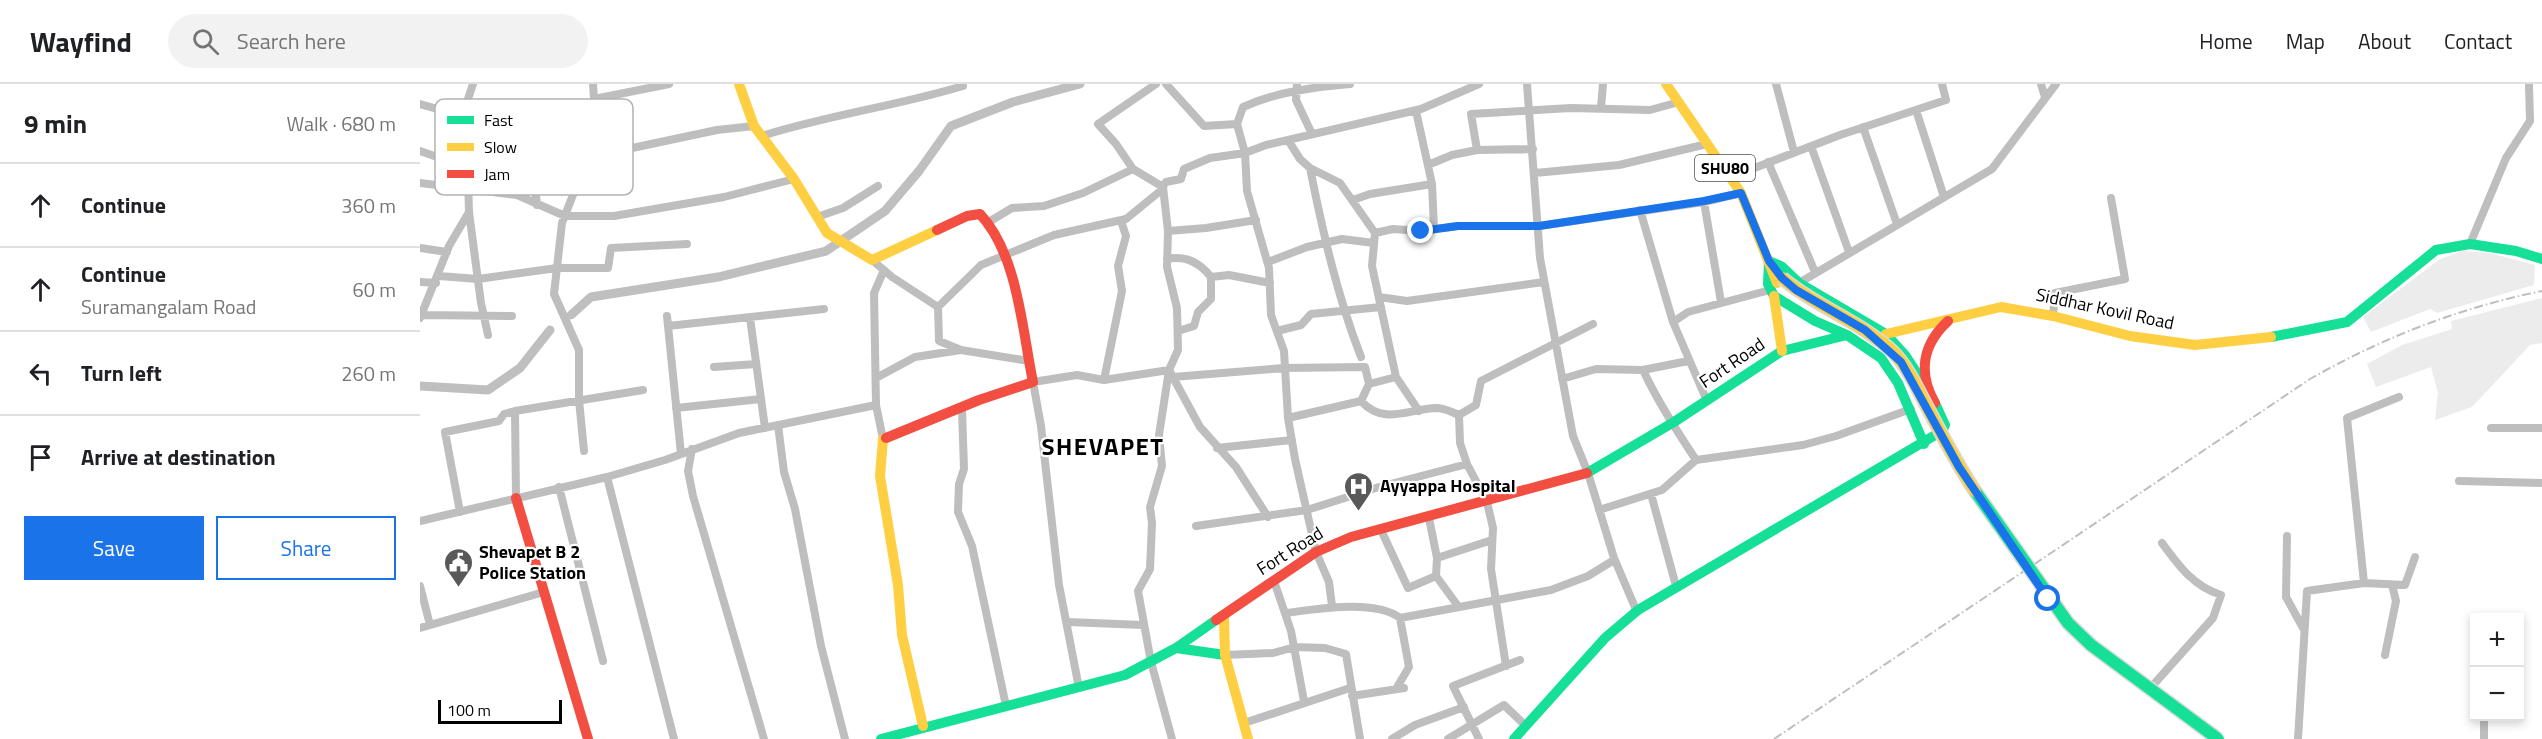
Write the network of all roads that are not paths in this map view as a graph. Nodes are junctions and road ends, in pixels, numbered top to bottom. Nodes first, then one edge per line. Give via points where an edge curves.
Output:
1 (473, 84) edge
2 (593, 84) edge
3 (669, 84) edge
4 (739, 84) edge
5 (1156, 84) edge
6 (1166, 84) edge
7 (1350, 84) edge
8 (1479, 84) edge
9 (1527, 84) edge
10 (1603, 84) edge
11 (1666, 84) edge
12 (1776, 84) edge
13 (1942, 84) edge
14 (2041, 84) edge
15 (2056, 84) edge
16 (2529, 84) edge
17 (963, 86) dead end
18 (1297, 87) edge
19 (2045, 97) junction
20 (468, 99) edge
21 (594, 99) edge
22 (606, 99) edge
23 (1679, 102) junction
24 (420, 104) edge
25 (435, 108) edge
26 (1601, 108) junction
27 (1529, 110) junction
28 (1916, 110) junction
29 (1416, 111) junction
30 (1237, 124) junction
31 (1863, 127) junction
32 (758, 131) junction
33 (1312, 134) junction
34 (1288, 140) junction
35 (1707, 144) junction
36 (1810, 146) junction
37 (1533, 149) junction
38 (633, 150) edge
39 (1477, 150) junction
40 (420, 151) edge
41 (1794, 152) junction
42 (1245, 153) junction
43 (435, 156) edge
44 (1768, 162) junction
45 (1428, 165) junction
46 (1310, 168) junction
47 (1132, 169) junction
48 (1535, 173) junction
49 (1731, 177) junction
50 (794, 178) junction
51 (420, 183) edge
52 (1432, 184) junction
53 (435, 185) edge
54 (878, 186) dead end
55 (1163, 187) junction
56 (1741, 193) junction
57 (468, 195) edge
58 (517, 195) edge
59 (536, 195) edge
60 (573, 195) edge
61 (1944, 197) junction
62 (2111, 198) dead end
63 (1353, 200) junction
64 (1704, 201) junction
65 (537, 205) junction
66 (1640, 210) junction
67 (468, 212) junction
68 (565, 216) junction
69 (818, 217) junction
70 (1256, 220) junction
71 (1120, 221) junction
72 (987, 223) junction
73 (1897, 224) junction
74 (1539, 226) junction
75 (1434, 229) junction
76 (1168, 231) junction
77 (1375, 233) junction
78 (1325, 243) junction
79 (1374, 243) junction
80 (687, 244) dead end
81 (2470, 244) junction
82 (420, 248) edge
83 (447, 252) junction
84 (1849, 252) junction
85 (1004, 255) junction
86 (2542, 259) edge
87 (872, 260) junction
88 (1167, 260) junction
89 (1769, 261) junction
90 (1268, 262) junction
91 (557, 268) junction
92 (884, 270) junction
93 (1815, 272) junction
94 (1211, 277) junction
95 (478, 279) junction
96 (437, 280) junction
97 (420, 282) edge
98 (1544, 282) junction
99 (1270, 283) junction
100 (1798, 283) junction
101 (1775, 287) junction
102 (1379, 297) junction
103 (1721, 302) junction
104 (939, 307) junction
105 (1381, 307) junction
106 (824, 309) dead end
107 (1344, 312) junction
108 (421, 316) edge
109 (512, 316) dead end
110 (667, 316) dead end
111 (2053, 316) junction
112 (484, 317) junction
113 (750, 318) junction
114 (1950, 320) junction
115 (1673, 322) junction
116 (1593, 324) dead end
117 (668, 326) junction
118 (1178, 331) junction
119 (1277, 331) junction
120 (1847, 334) junction
121 (1886, 334) junction
122 (488, 335) dead end
123 (1556, 343) junction
124 (961, 350) junction
125 (1782, 351) junction
126 (1361, 357) dead end
127 (1029, 361) junction
128 (1688, 362) junction
129 (756, 364) junction
130 (714, 367) dead end
131 (1284, 368) junction
132 (1643, 370) junction
133 (1171, 373) junction
134 (1396, 377) junction
135 (876, 378) junction
136 (1562, 379) junction
137 (1104, 380) junction
138 (1033, 382) junction
139 (1369, 384) junction
140 (1926, 386) junction
141 (643, 390) dead end
142 (2398, 398) dead end
143 (761, 399) junction
144 (579, 400) junction
145 (1361, 401) junction
146 (1707, 401) junction
147 (876, 405) junction
148 (676, 408) junction
149 (962, 409) junction
150 (1911, 410) junction
151 (515, 411) junction
152 (1419, 411) junction
153 (1459, 415) junction
154 (1288, 418) junction
155 (1674, 422) junction
156 (778, 425) junction
157 (765, 428) junction
158 (2491, 428) dead end
159 (2542, 428) edge
160 (883, 439) junction
161 (1292, 440) junction
162 (1924, 444) junction
163 (1217, 448) junction
164 (692, 449) junction
165 (584, 451) dead end
166 (681, 454) junction
167 (1696, 460) junction
168 (1467, 464) junction
169 (1588, 473) junction
170 (607, 477) junction
171 (2459, 481) dead end
172 (2542, 483) edge
173 (559, 487) junction
174 (1651, 494) junction
175 (516, 498) junction
176 (1487, 502) junction
177 (1307, 510) junction
178 (1599, 510) junction
179 (460, 512) junction
180 (1268, 517) junction
181 (1429, 518) junction
182 (420, 521) edge
183 (1196, 526) dead end
184 (1381, 530) junction
185 (2287, 536) dead end
186 (1492, 540) junction
187 (2162, 543) dead end
188 (1316, 552) junction
189 (2415, 557) dead end
190 (1437, 558) junction
191 (1614, 560) junction
192 (1436, 576) junction
193 (1274, 581) junction
194 (2364, 584) junction
195 (2392, 585) junction
196 (420, 586) edge
197 (1676, 586) junction
198 (544, 592) junction
199 (1494, 599) junction
200 (1332, 606) junction
201 (1458, 606) junction
202 (1637, 612) junction
203 (1286, 613) junction
204 (1224, 617) junction
205 (1400, 618) junction
206 (1068, 622) junction
207 (430, 625) junction
208 (1143, 625) junction
209 (420, 628) edge
210 (2303, 628) junction
211 (1295, 647) junction
212 (1176, 648) junction
213 (1226, 655) junction
214 (2385, 655) dead end
215 (1520, 660) dead end
216 (603, 661) dead end
217 (1151, 663) junction
218 (1506, 666) junction
219 (2154, 684) dead end
220 (1079, 688) junction
221 (1351, 692) junction
222 (1304, 701) junction
223 (1006, 706) junction
224 (1464, 706) junction
225 (2484, 721) edge
226 (1244, 723) junction
227 (1472, 724) junction
228 (923, 726) junction
229 (1527, 726) junction
230 (588, 739) edge
231 (674, 739) edge
232 (764, 739) edge
233 (844, 739) edge
234 (881, 739) edge
235 (1172, 739) edge
236 (1248, 739) edge
237 (1360, 739) edge
238 (1392, 739) edge
239 (1448, 739) edge
240 (1479, 739) edge
241 (1514, 739) edge
242 (2205, 739) edge
243 (2218, 739) edge
244 (2298, 739) edge
245 (2484, 739) edge

1 - 20 street
2 - 21 street
3 - 22 street
4 - 32 main road
5 - 47 street via 1098,124
6 - 30 street via 1204,126
7 - 18 street
8 - 29 street
9 - 27 street
10 - 26 street
11 - 23 main road, SHU80
12 - 41 street
13 - 28 street via 1946,100
14 - 19 street
15 - 19 street
16 - 81 street via 2530,121 2506,158
17 - 32 street via 915,101
18 - 30 street via 1243,107
18 - 33 street via 1296,100
19 - 61 street via 1992,169
23 - 26 street via 1650,110
23 - 35 main road, SHU80
24 - 25 street
26 - 27 street
27 - 37 street
27 - 39 street via 1471,114
28 - 31 street
28 - 61 street
29 - 33 street
29 - 45 street
30 - 42 street
31 - 36 street
31 - 73 street
32 - 38 street via 717,130
32 - 50 main road
33 - 34 street
34 - 42 street
34 - 46 street
35 - 48 street via 1619,165
35 - 49 main road, SHU80
36 - 41 street
36 - 84 street
37 - 39 street
37 - 48 street
39 - 45 street
40 - 43 street
41 - 44 street
42 - 55 street via 1210,158 1184,169 1181,179 1166,182
42 - 70 street via 1247,191
44 - 49 street
44 - 93 street
45 - 52 street
46 - 63 street via 1340,183
46 - 78 street
47 - 55 street
47 - 72 street via 1083,193 1044,206 1012,208
48 - 74 street
49 - 56 main road, SHU80
50 - 68 street via 724,197 614,216
50 - 69 main road
51 - 53 street
52 - 63 street
52 - 75 street
54 - 69 street via 843,208
55 - 71 street
55 - 76 street
56 - 64 street
56 - 89 main road, SHU80
57 - 67 street
58 - 65 street
59 - 65 street
60 - 68 street
61 - 73 street
62 - 111 street via 2125,279 2055,293
63 - 77 street
64 - 66 street
64 - 103 street
65 - 68 street
66 - 74 street
66 - 115 street
67 - 83 street
67 - 95 street
68 - 91 street
69 - 87 main road via 827,233
70 - 76 street
70 - 90 street
71 - 85 street via 1054,235
71 - 137 street via 1126,236 1118,266 1122,291
72 - 85 main road via 994,229
72 - 87 main road via 980,214 967,216
73 - 84 street
74 - 75 street
74 - 98 street
75 - 77 street
76 - 88 street
77 - 79 street
78 - 79 street via 1342,239
78 - 90 street
78 - 107 street
79 - 102 street via 1372,266
80 - 91 street via 611,248 608,268
81 - 86 main road, Siddhar Kovil Road
81 - 111 main road, Siddhar Kovil Road via 2436,250 2347,322 2270,337 2195,345 2130,336
82 - 83 street
83 - 96 street
84 - 93 street
85 - 104 street via 981,265
85 - 127 main road
87 - 92 street
88 - 94 street via 1180,256
88 - 118 street
89 - 100 main road via 1781,266
89 - 101 main road, SHU80
90 - 99 street
91 - 95 street
91 - 144 street via 555,294 579,350
92 - 104 street
92 - 135 street via 874,293
93 - 100 street
94 - 99 street via 1229,275
94 - 118 street via 1211,299 1198,312 1194,327
95 - 96 street
95 - 112 street
96 - 97 street
96 - 108 street
98 - 102 street via 1407,301
98 - 123 street
99 - 119 street via 1271,315
100 - 121 main road
101 - 103 street
101 - 120 main road via 1815,321
101 - 125 main road
101 - 242 main road, SHU80 via 1861,336 1888,358 1904,378 1953,470 2062,628 2086,651
101 - 243 main road, SHU80, bridge via 1796,290 1865,330 1894,353 1910,375 1959,467 2068,624
102 - 105 street
103 - 115 street via 1688,312
104 - 124 street via 939,341
105 - 107 street
105 - 134 street
106 - 113 street
107 - 119 street via 1311,314 1301,325
107 - 126 street
108 - 112 street
109 - 112 street
110 - 117 street
111 - 114 main road, Siddhar Kovil Road via 2001,307
112 - 122 street
113 - 117 street
113 - 129 street
114 - 121 main road, Siddhar Kovil Road
114 - 140 main road via 1928,342 1924,355
115 - 128 street
116 - 123 street
117 - 148 street
118 - 133 street via 1178,350
119 - 131 street via 1284,351
120 - 125 main road, Fort Road
120 - 150 main road via 1881,358
121 - 140 main road
123 - 136 street
123 - 153 street via 1481,381 1476,405
124 - 127 street
124 - 135 street via 915,357
125 - 146 main road, Fort Road
127 - 138 main road
128 - 132 street
128 - 146 street
129 - 130 street
129 - 143 street
131 - 133 street
131 - 139 street via 1365,367
131 - 154 street
132 - 136 street via 1596,369
132 - 155 street via 1659,403
133 - 137 street
133 - 163 street via 1200,427
133 - 208 street via 1159,435 1162,466 1150,507 1150,569 1138,591
134 - 139 street
134 - 152 street
135 - 147 street
136 - 169 street via 1573,436
137 - 138 street via 1077,375
138 - 149 main road
138 - 206 street via 1059,585
139 - 145 street
140 - 162 main road via 1946,425
141 - 144 street
142 - 194 street via 2347,418
143 - 148 street
143 - 157 street
144 - 151 street
144 - 165 street
145 - 152 street via 1370,410 1395,416
145 - 154 street
146 - 155 main road, Fort Road
147 - 156 street
147 - 160 street
148 - 166 street
149 - 160 main road
149 - 223 street via 964,469 958,512 972,546
150 - 162 main road
150 - 167 street via 1803,445
151 - 175 street
151 - 179 street via 504,414 499,422 445,432
152 - 153 street via 1444,409
153 - 168 street
154 - 161 street
155 - 167 street
155 - 169 main road, Fort Road
156 - 157 street
156 - 233 street via 784,472
157 - 164 street via 739,432
158 - 159 street
160 - 228 main road via 880,476 902,635
161 - 163 street
161 - 177 street
162 - 197 main road
163 - 180 street via 1236,467
164 - 166 street
164 - 232 street via 688,471 693,496
166 - 170 street
167 - 174 street via 1662,490
168 - 176 street
168 - 177 street
169 - 176 main road, Fort Road
169 - 178 street
170 - 173 street
170 - 231 street
171 - 172 street
173 - 175 street
173 - 216 street
174 - 178 street
174 - 197 street
175 - 179 street
175 - 198 main road
176 - 181 main road, Fort Road
176 - 186 street
177 - 180 street
177 - 188 street
178 - 191 street
179 - 182 street
180 - 183 street
181 - 184 main road, Fort Road
181 - 190 street
184 - 188 main road, Fort Road
184 - 192 street via 1408,588
185 - 210 street via 2286,597
186 - 190 street
186 - 199 street
187 - 219 street via 2184,574 2221,595 2213,618
188 - 193 main road, Fort Road
188 - 200 street via 1329,582
189 - 195 street via 2405,585
190 - 192 street
191 - 199 street via 1588,576 1551,590
191 - 202 street
192 - 201 street
193 - 203 street
193 - 204 main road, Fort Road
194 - 195 street
194 - 210 street via 2307,591
195 - 214 street via 2396,601
196 - 207 street
197 - 202 main road
198 - 207 street
198 - 230 main road
199 - 201 street
199 - 218 street
200 - 203 street
200 - 205 street via 1390,611
201 - 205 street
202 - 229 main road via 1605,638
203 - 211 street
204 - 212 main road, Fort Road
204 - 213 main road
205 - 221 street via 1408,667 1400,689
206 - 208 street
206 - 220 street
207 - 209 street
208 - 217 street
210 - 244 street
211 - 213 street via 1273,653
211 - 221 street via 1325,648 1346,654
211 - 222 street
212 - 213 main road
212 - 217 main road, Fort Road
213 - 226 main road
215 - 218 street
217 - 220 main road, Fort Road
217 - 235 street
218 - 224 street via 1453,686
220 - 223 main road, Fort Road
221 - 222 street
221 - 237 street
222 - 226 street
223 - 228 main road, Fort Road
224 - 227 street
224 - 238 street via 1415,725
225 - 245 street
226 - 236 main road
227 - 229 street via 1504,705
227 - 239 street
227 - 240 street
228 - 234 main road, Fort Road
229 - 241 main road

